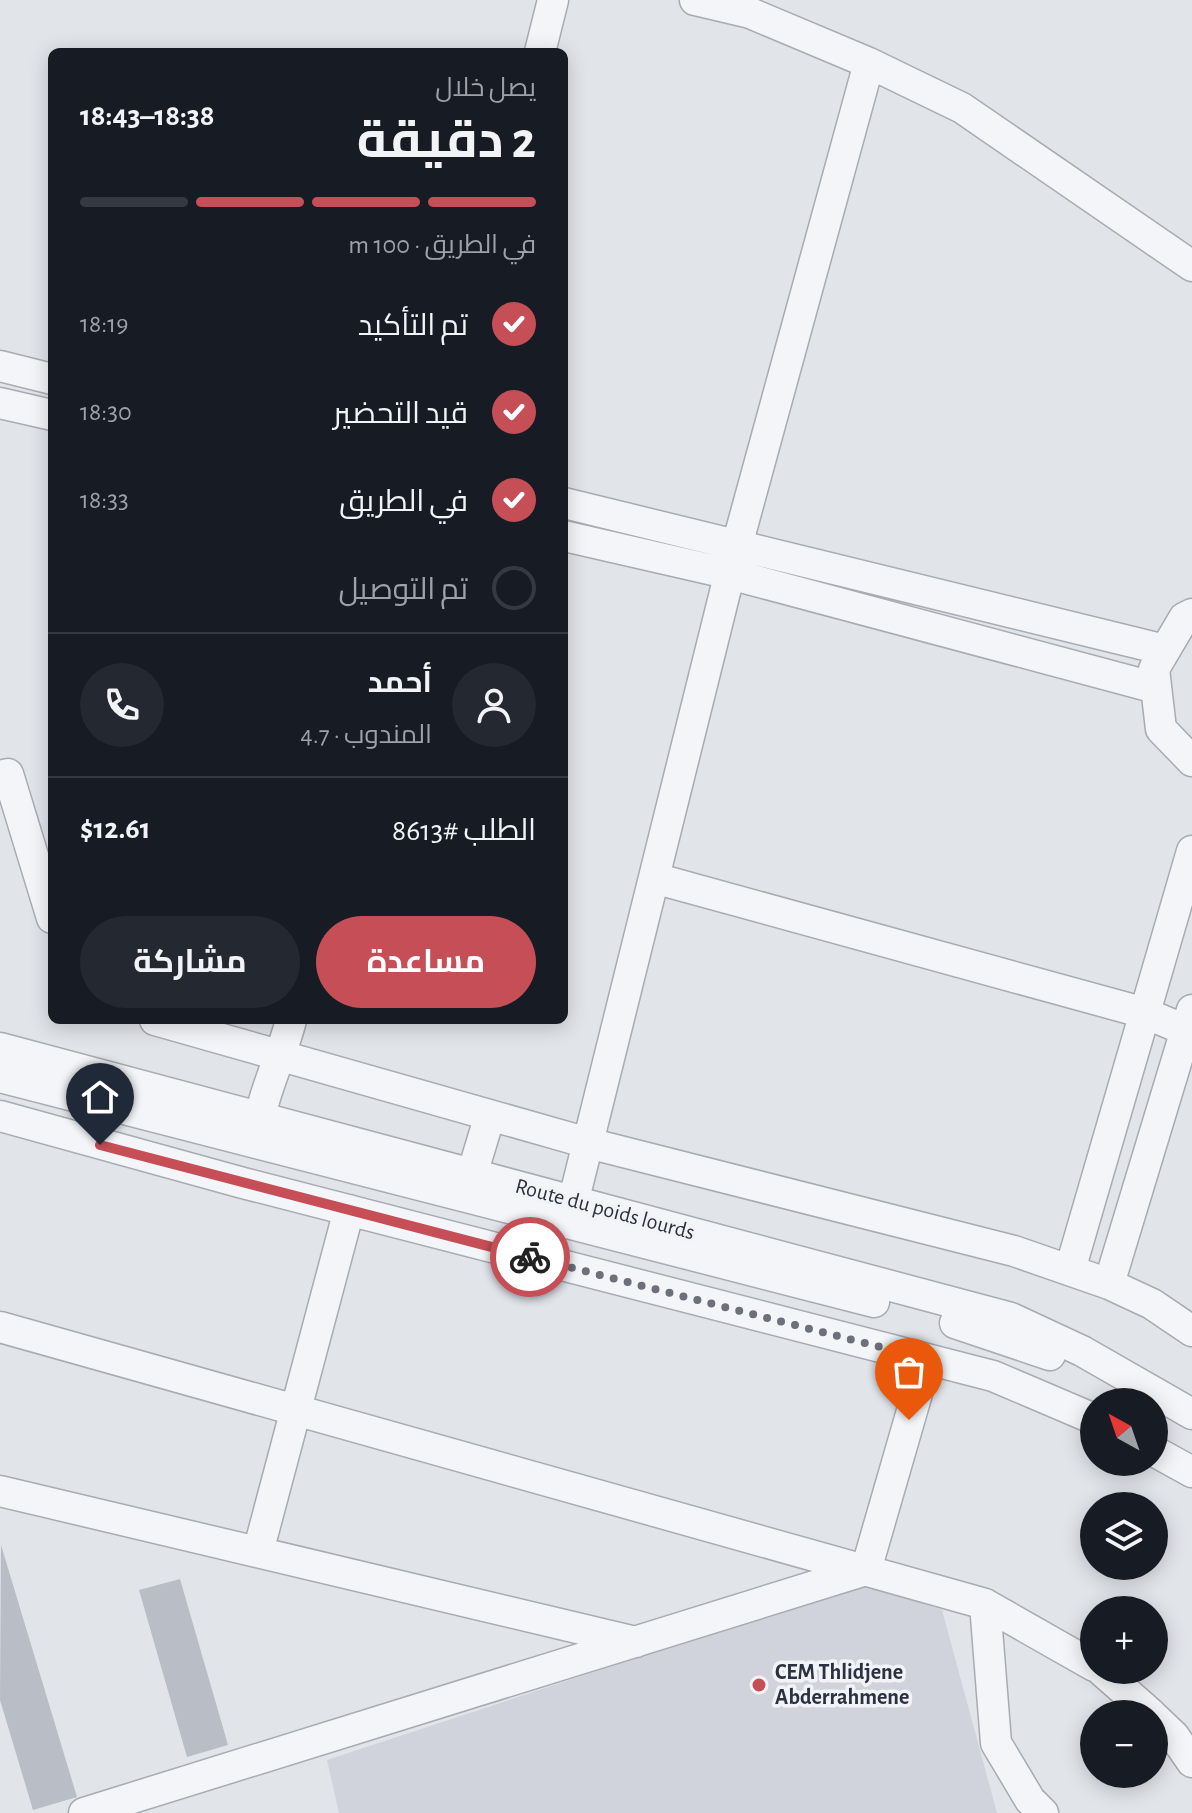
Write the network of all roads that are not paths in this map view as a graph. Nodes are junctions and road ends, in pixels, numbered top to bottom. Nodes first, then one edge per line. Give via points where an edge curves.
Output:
1 (553, 0) edge
2 (695, 0) edge
3 (541, 48) edge
4 (869, 63) junction
5 (1192, 266) edge
6 (0, 366) edge
7 (48, 378) edge
8 (0, 403) edge
9 (48, 414) edge
10 (568, 504) edge
11 (568, 537) edge
12 (733, 560) junction
13 (1192, 614) edge
14 (1165, 650) junction
15 (1156, 688) junction
16 (1192, 761) edge
17 (0, 776) edge
18 (1192, 851) edge
19 (654, 878) junction
20 (48, 905) edge
21 (1145, 1013) junction
22 (169, 1024) edge
23 (290, 1024) edge
24 (1190, 1025) edge
25 (0, 1048) edge
26 (282, 1056) junction
27 (0, 1077) edge
28 (490, 1115) junction
29 (0, 1116) edge
30 (258, 1130) junction
31 (588, 1143) junction
32 (468, 1185) junction
33 (349, 1210) junction
34 (571, 1212) junction
35 (1070, 1270) junction
36 (1109, 1284) junction
37 (0, 1327) edge
38 (1192, 1331) edge
39 (927, 1359) junction
40 (1182, 1407) edge
41 (297, 1411) junction
42 (1080, 1413) edge
43 (1168, 1459) edge
44 (1192, 1472) edge
45 (0, 1491) edge
46 (258, 1552) junction
47 (866, 1570) junction
48 (985, 1604) junction
49 (637, 1642) junction
50 (1080, 1658) edge
51 (1117, 1684) edge
52 (1134, 1700) edge
53 (1168, 1731) edge
54 (1192, 1762) edge
55 (84, 1813) edge
56 (1043, 1813) edge

1 - 3 street
2 - 4 street via 750,13
4 - 5 street via 962,108
4 - 12 street
6 - 7 street
8 - 9 street
10 - 12 street
11 - 12 street
12 - 14 street
12 - 15 street
12 - 19 street
13 - 14 street
14 - 15 street via 1154,669
15 - 16 street via 1161,729
17 - 20 street via 8,774
18 - 21 street
19 - 21 street
19 - 31 street
21 - 24 street
21 - 35 street
22 - 26 street
23 - 26 street
24 - 36 street
25 - 30 street
26 - 28 street
26 - 30 street
27 - 30 street
28 - 31 street
28 - 32 street
29 - 33 street
30 - 32 street
31 - 34 street
31 - 35 street via 1014,1251
32 - 34 street
33 - 39 street
33 - 41 street
34 - 40 street via 981,1330
35 - 36 street
36 - 38 street
37 - 41 street
39 - 42 street via 993,1376
39 - 47 street
41 - 46 street
41 - 47 street
43 - 44 street
45 - 46 street
46 - 49 street
47 - 48 street
47 - 49 street
48 - 50 street
48 - 56 street via 996,1743
49 - 55 street
51 - 52 street
53 - 54 street

